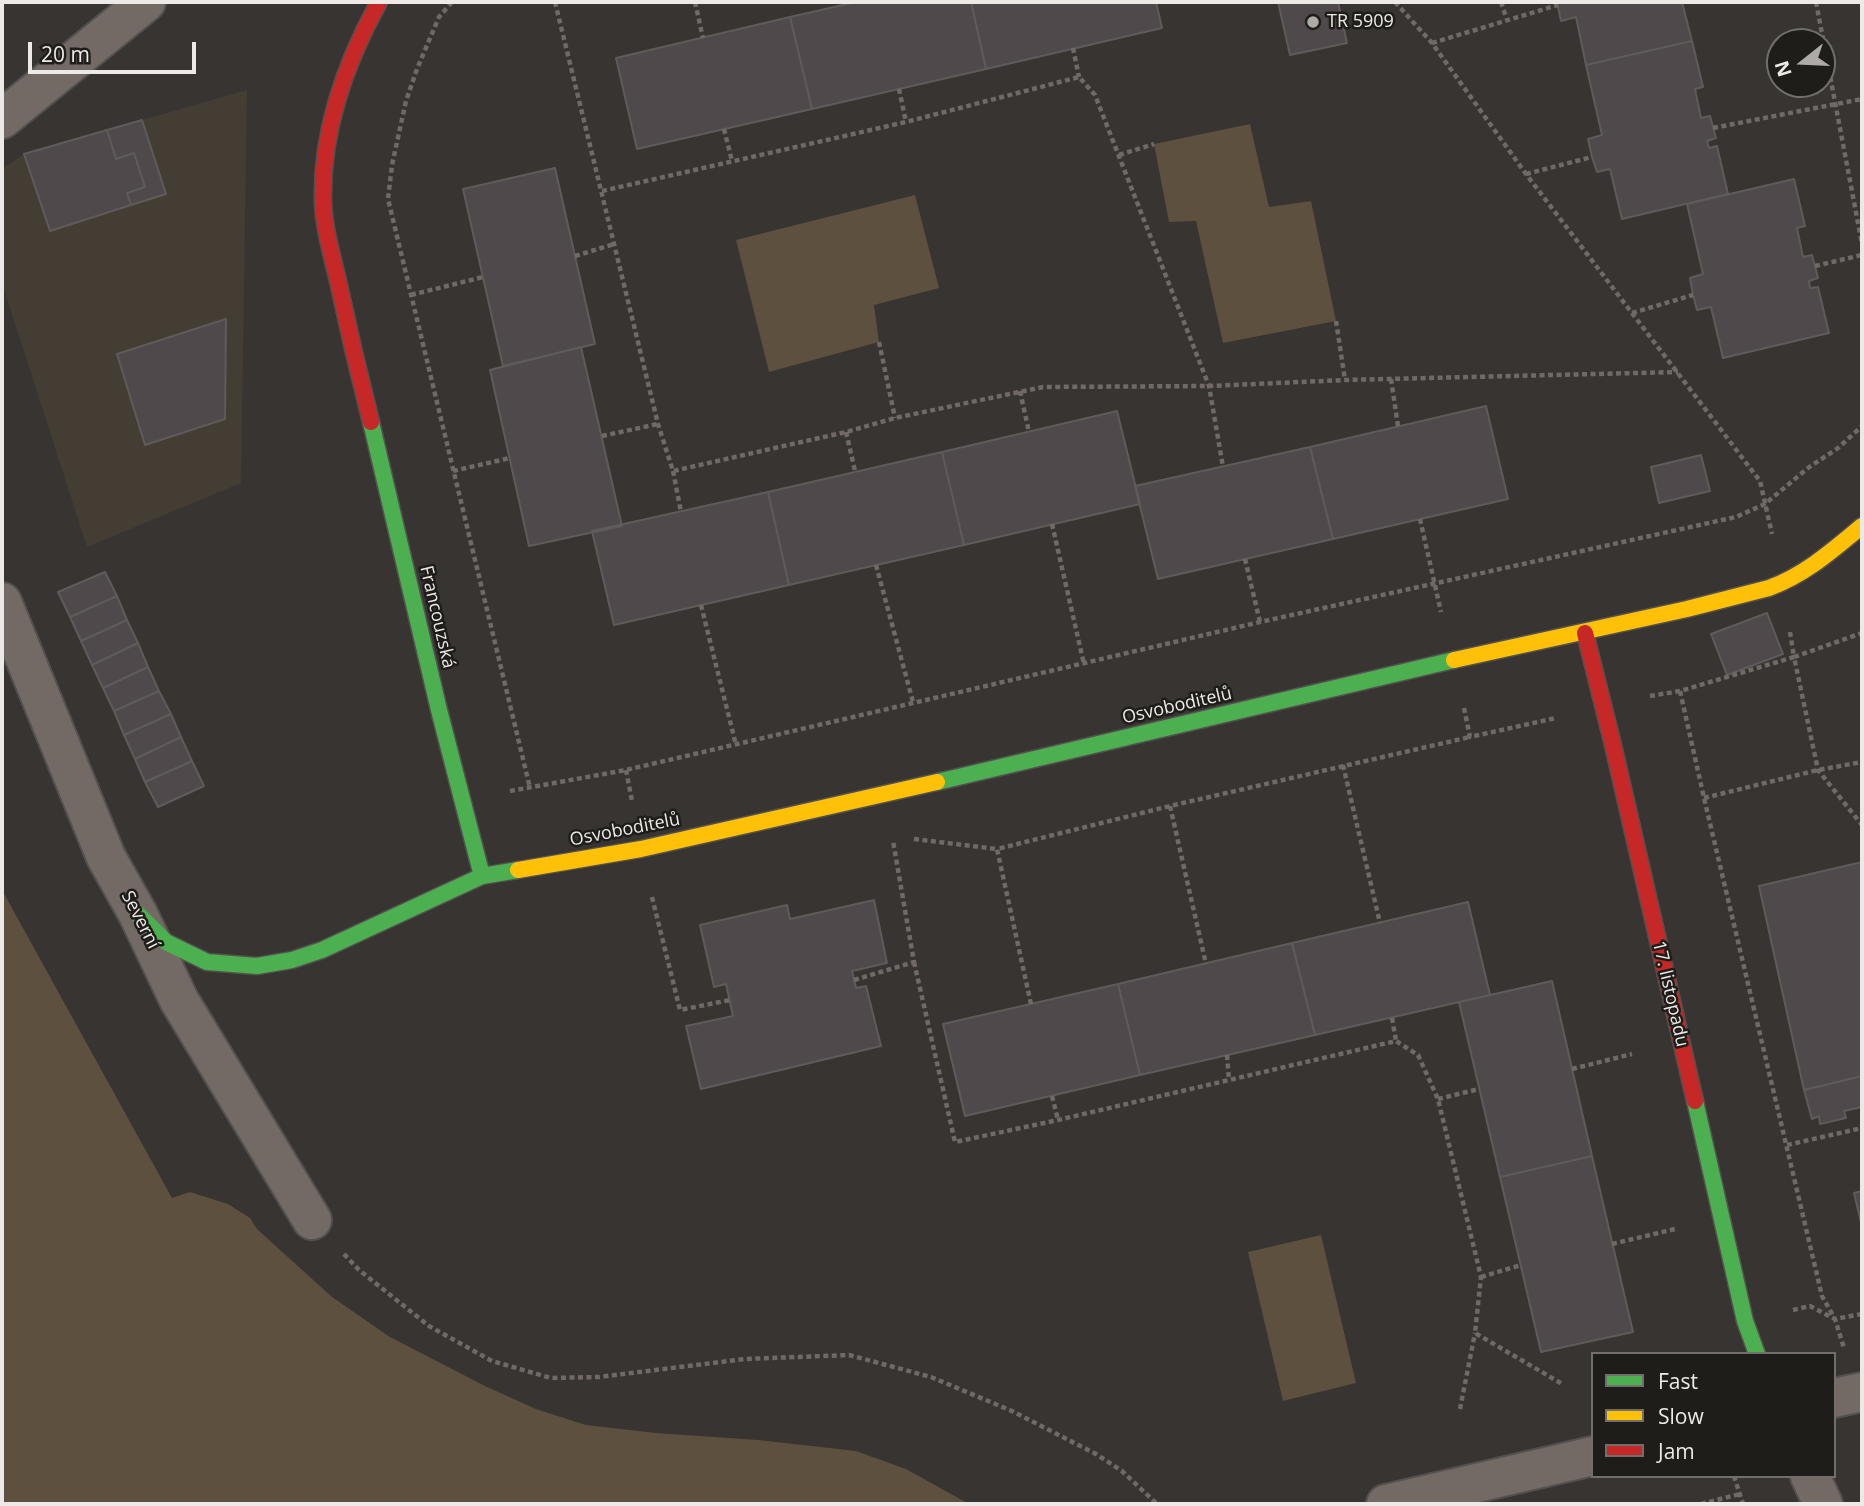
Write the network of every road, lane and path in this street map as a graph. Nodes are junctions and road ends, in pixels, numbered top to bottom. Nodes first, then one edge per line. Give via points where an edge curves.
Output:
1 (146, 2) edge
2 (379, 2) edge
3 (452, 2) edge
4 (555, 2) edge
5 (695, 2) edge
6 (1395, 2) edge
7 (1501, 2) edge
8 (1816, 2) edge
9 (1558, 5) dead end
10 (1507, 20) junction
11 (703, 38) dead end
12 (1432, 43) junction
13 (1073, 48) dead end
14 (1079, 77) junction
15 (898, 89) dead end
16 (1862, 99) edge
17 (1835, 105) junction
18 (2, 119) edge
19 (906, 122) junction
20 (1713, 128) dead end
21 (724, 129) dead end
22 (1154, 144) dead end
23 (1119, 155) junction
24 (1592, 157) dead end
25 (732, 161) junction
26 (1526, 174) junction
27 (602, 191) junction
28 (614, 244) junction
29 (1862, 244) edge
30 (1862, 255) edge
31 (575, 256) dead end
32 (1815, 267) dead end
33 (483, 277) dead end
34 (411, 295) junction
35 (1693, 295) dead end
36 (1632, 313) junction
37 (1336, 321) dead end
38 (879, 342) dead end
39 (1678, 372) junction
40 (1391, 379) junction
41 (1345, 380) junction
42 (1209, 386) junction
43 (1020, 391) junction
44 (895, 418) junction
45 (658, 424) junction
46 (1398, 426) dead end
47 (1862, 426) edge
48 (846, 432) junction
49 (1030, 432) dead end
50 (602, 436) dead end
51 (510, 458) dead end
52 (1223, 467) dead end
53 (453, 471) junction
54 (673, 471) junction
55 (855, 471) dead end
56 (1765, 504) junction
57 (681, 512) dead end
58 (1420, 519) dead end
59 (1052, 524) dead end
60 (1862, 526) edge
61 (1245, 559) dead end
62 (876, 565) dead end
63 (1433, 584) junction
64 (1783, 584) junction
65 (2, 602) edge
66 (701, 605) dead end
67 (1443, 621) dead end
68 (1260, 622) junction
69 (1585, 633) junction
70 (1862, 633) edge
71 (1794, 657) junction
72 (1084, 664) junction
73 (1681, 691) junction
74 (1644, 698) dead end
75 (1462, 699) dead end
76 (913, 702) junction
77 (1557, 718) dead end
78 (1470, 737) junction
79 (736, 744) junction
80 (1862, 762) edge
81 (1343, 765) junction
82 (626, 770) junction
83 (1818, 770) junction
84 (530, 788) junction
85 (507, 791) dead end
86 (1704, 798) junction
87 (1170, 806) junction
88 (634, 810) dead end
89 (1862, 825) edge
90 (892, 837) dead end
91 (482, 876) junction
92 (652, 895) dead end
93 (138, 914) junction
94 (1380, 923) dead end
95 (914, 962) junction
96 (1206, 964) dead end
97 (854, 980) dead end
98 (730, 1000) dead end
99 (1031, 1004) dead end
100 (1392, 1018) dead end
101 (1396, 1041) junction
102 (1634, 1054) dead end
103 (1227, 1055) dead end
104 (1572, 1069) dead end
105 (1229, 1080) junction
106 (1479, 1089) dead end
107 (1052, 1096) dead end
108 (1438, 1099) junction
109 (1058, 1121) junction
110 (1862, 1128) edge
111 (1787, 1145) junction
112 (313, 1220) joint
113 (1676, 1229) dead end
114 (1612, 1244) dead end
115 (1521, 1265) dead end
116 (1481, 1277) junction
117 (1862, 1314) edge
118 (1475, 1333) junction
119 (1756, 1352) edge
120 (1564, 1385) dead end
121 (1862, 1392) edge
122 (1836, 1398) edge
123 (1460, 1409) dead end
124 (1591, 1456) edge
125 (1735, 1478) edge
126 (1811, 1478) edge
127 (1740, 1494) junction
128 (1157, 1504) edge
129 (1386, 1504) edge
130 (1701, 1504) edge
131 (1743, 1504) edge
132 (1823, 1504) edge

1 - 18 street
2 - 91 street, Francouzská via 355,48 339,94 323,196 350,335
3 - 34 path via 439,17 417,69 392,165 388,199
4 - 27 path
5 - 11 path
6 - 12 path
7 - 10 path
8 - 17 path
9 - 10 path
10 - 12 path
12 - 26 path
13 - 14 path
14 - 19 path
14 - 23 path via 1095,95
15 - 19 path
16 - 17 path
17 - 20 path
17 - 29 path
19 - 25 path
21 - 25 path
22 - 23 path
23 - 42 path
24 - 26 path
25 - 27 path
26 - 36 path
27 - 28 path
28 - 31 path
28 - 45 path
30 - 32 path
33 - 34 path
34 - 53 path
35 - 36 path
36 - 39 path
37 - 41 path
38 - 44 path
39 - 40 path
39 - 56 path via 1760,481
40 - 41 path
40 - 46 path
41 - 42 path
42 - 43 path
42 - 52 path
43 - 44 path
43 - 49 path
44 - 48 path
45 - 50 path
45 - 54 path
47 - 56 path
48 - 54 path
48 - 55 path
51 - 53 path
53 - 84 path
54 - 57 path
56 - 63 path via 1736,517
58 - 63 path
59 - 72 path
60 - 64 street, Osvoboditelů
61 - 68 path
62 - 76 path
63 - 67 path
63 - 68 path
64 - 69 street, Osvoboditelů
64 - 71 path
65 - 93 street, Severní via 106,857
66 - 79 path
68 - 72 path
69 - 91 street, Osvoboditelů via 654,846
69 - 119 street, 17. listopadu via 1742,1308
70 - 71 path
71 - 73 path
71 - 83 path
72 - 76 path
73 - 74 path
73 - 86 path
75 - 78 path
76 - 79 path
77 - 78 path
78 - 81 path
79 - 82 path
80 - 83 path
81 - 87 path
81 - 94 path
82 - 84 path
82 - 88 path
83 - 86 path
83 - 89 path
84 - 85 path
86 - 111 path
87 - 96 path
87 - 99 path via 997,849
90 - 95 path
91 - 93 street via 322,950 257,966 207,962 166,942
92 - 98 path via 680,1010
93 - 112 street, Severní via 179,1000
95 - 97 path
95 - 109 path via 955,1142
100 - 101 path
101 - 105 path
101 - 108 path via 1418,1055
102 - 104 path
103 - 105 path
105 - 109 path
106 - 108 path
107 - 109 path
108 - 116 path
110 - 111 path
111 - 117 path via 1822,1296 1835,1319
112 - 128 path via 359,1270 429,1326 492,1361 551,1378 587,1378 745,1359 849,1355 931,1377 1012,1411 1096,1454
113 - 114 path
115 - 116 path
116 - 118 path
118 - 120 path
118 - 123 path
121 - 122 street
124 - 129 street
125 - 127 path
126 - 132 street
127 - 130 path
127 - 131 path

